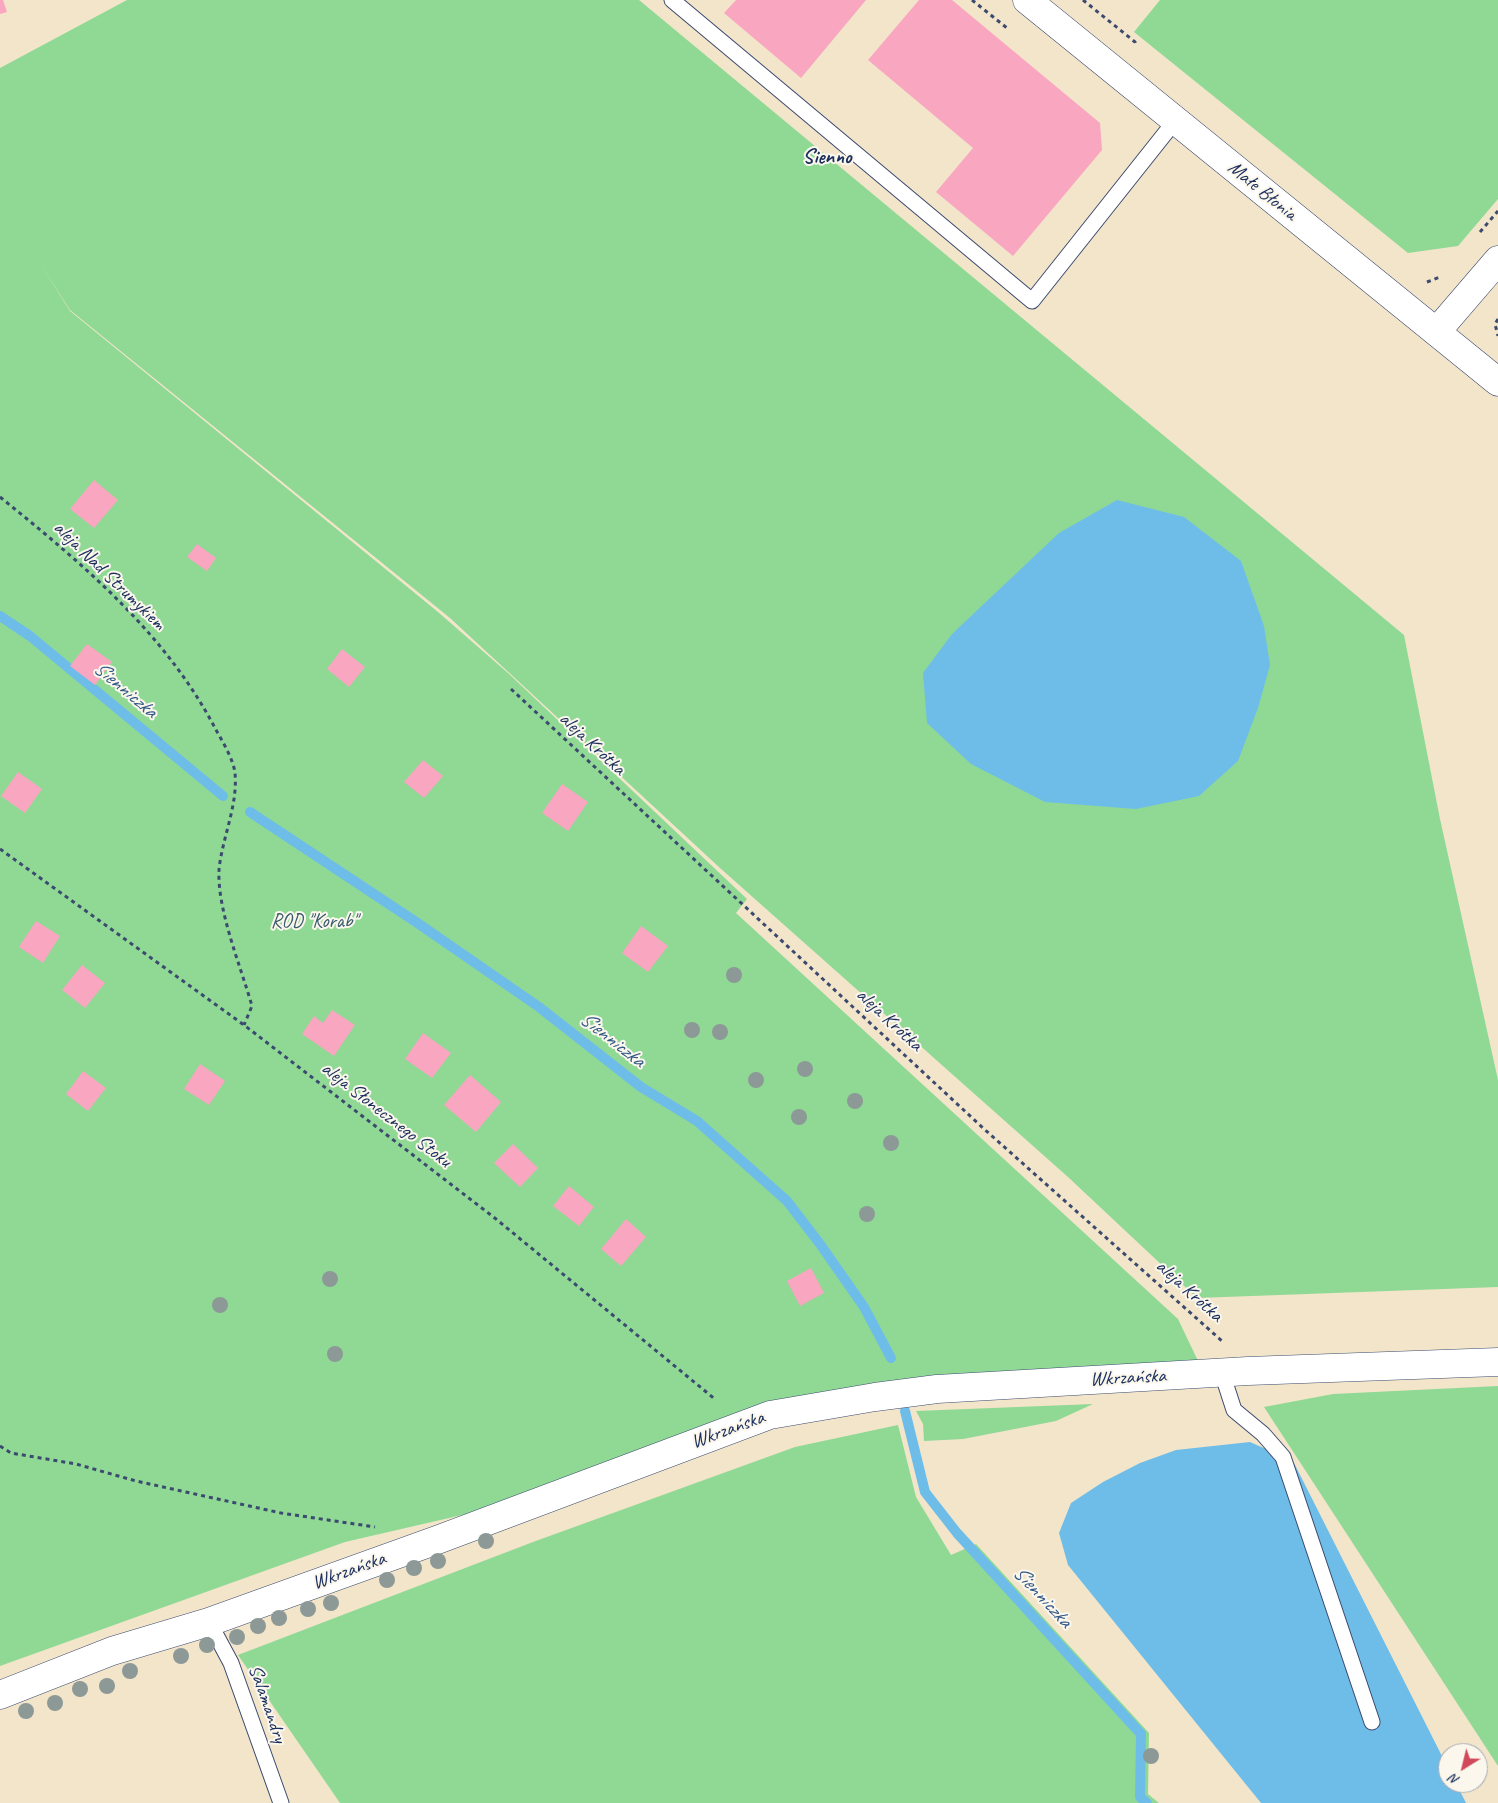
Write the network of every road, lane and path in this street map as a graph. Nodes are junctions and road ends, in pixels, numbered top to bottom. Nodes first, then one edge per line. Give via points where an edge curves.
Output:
1 (672, 0) edge
2 (1027, 0) edge
3 (1175, 121) junction
4 (1498, 260) edge
5 (1498, 319) edge
6 (1436, 331) junction
7 (1498, 336) edge
8 (1498, 382) edge
9 (0, 497) edge
10 (511, 689) dead end
11 (0, 849) edge
12 (244, 1025) junction
13 (1498, 1362) edge
14 (1235, 1372) junction
15 (739, 1425) junction
16 (0, 1446) edge
17 (382, 1528) dead end
18 (209, 1622) junction
19 (0, 1695) edge
20 (1372, 1722) dead end
21 (281, 1803) edge

1 - 3 lane via 1032,301
2 - 3 street, Małe Błonia
3 - 6 street, Małe Błonia
4 - 6 street
5 - 7 path
6 - 8 street, Małe Błonia
9 - 12 path, aleja Nad Strumykiem via 139,620 188,682 225,748 235,771 235,792 219,871 228,932 252,1006
10 - 14 path, aleja Krótka via 975,1121 1240,1357
11 - 12 path, aleja Słonecznego Stoku
12 - 15 path, aleja Słonecznego Stoku via 496,1219 712,1396
13 - 14 street, Wkrzańska
14 - 15 street, Wkrzańska via 937,1389 770,1414
14 - 20 lane via 1234,1410 1264,1434 1283,1457
15 - 18 street, Wkrzańska via 518,1510
16 - 17 path via 11,1453 76,1464 136,1482 281,1513
18 - 19 street, Wkrzańska via 112,1651
18 - 21 lane, Salamandry via 231,1663

